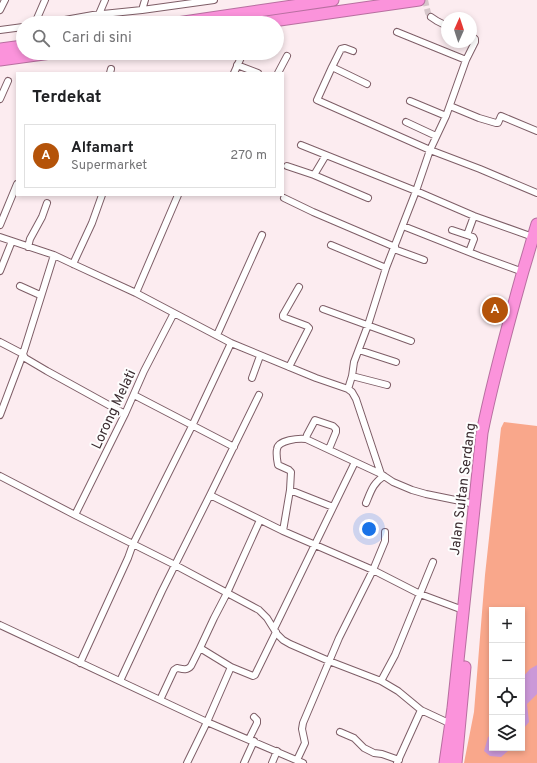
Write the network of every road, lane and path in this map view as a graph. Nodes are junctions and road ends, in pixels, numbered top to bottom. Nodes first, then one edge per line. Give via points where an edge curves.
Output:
1 (5, 0) edge
2 (45, 0) edge
3 (105, 0) edge
4 (145, 0) edge
5 (214, 0) edge
6 (333, 0) edge
7 (419, 0) edge
8 (0, 10) edge
9 (142, 10) junction
10 (99, 14) junction
11 (38, 16) edge
12 (88, 16) edge
13 (224, 16) edge
14 (430, 17) tunnel mouth
15 (284, 19) edge
16 (441, 23) edge
17 (16, 28) edge
18 (0, 30) edge
19 (396, 32) dead end
20 (16, 47) edge
21 (472, 48) edge
22 (0, 49) edge
23 (353, 51) dead end
24 (287, 56) dead end
25 (16, 58) edge
26 (0, 60) edge
27 (240, 60) edge
28 (466, 60) junction
29 (238, 65) junction
30 (332, 67) junction
31 (234, 72) edge
32 (256, 72) edge
33 (279, 72) edge
34 (8, 81) dead end
35 (367, 84) dead end
36 (0, 99) edge
37 (410, 101) dead end
38 (450, 106) junction
39 (446, 116) junction
40 (406, 122) dead end
41 (537, 131) edge
42 (436, 136) junction
43 (301, 145) dead end
44 (430, 150) junction
45 (326, 155) junction
46 (287, 166) dead end
47 (314, 176) junction
48 (16, 186) edge
49 (416, 191) junction
50 (537, 192) edge
51 (100, 196) edge
52 (178, 196) edge
53 (284, 198) dead end
54 (368, 198) dead end
55 (47, 203) dead end
56 (474, 216) junction
57 (537, 224) edge
58 (0, 225) edge
59 (403, 226) junction
60 (452, 230) dead end
61 (262, 235) dead end
62 (467, 235) junction
63 (0, 237) edge
64 (12, 241) junction
65 (535, 242) edge
66 (331, 245) dead end
67 (28, 247) junction
68 (394, 248) junction
69 (469, 252) junction
70 (54, 256) junction
71 (424, 260) dead end
72 (73, 264) junction
73 (386, 268) junction
74 (0, 271) edge
75 (523, 272) junction
76 (20, 286) dead end
77 (299, 286) dead end
78 (136, 293) junction
79 (40, 295) junction
80 (323, 309) dead end
81 (174, 313) junction
82 (368, 325) junction
83 (217, 335) junction
84 (410, 341) dead end
85 (0, 342) edge
86 (231, 343) junction
87 (359, 350) junction
88 (22, 354) junction
89 (260, 356) junction
90 (396, 362) dead end
91 (289, 367) junction
92 (352, 376) junction
93 (252, 378) dead end
94 (387, 385) dead end
95 (348, 389) junction
96 (134, 395) junction
97 (259, 395) dead end
98 (2, 405) edge
99 (125, 414) junction
100 (0, 415) edge
101 (192, 426) junction
102 (306, 439) junction
103 (234, 447) junction
104 (328, 449) junction
105 (355, 462) junction
106 (382, 475) junction
107 (0, 476) edge
108 (290, 490) junction
109 (210, 495) junction
110 (366, 502) dead end
111 (475, 504) junction
112 (333, 507) junction
113 (75, 515) junction
114 (260, 520) junction
115 (283, 531) junction
116 (385, 532) dead end
117 (133, 544) junction
118 (315, 546) junction
119 (433, 562) dead end
120 (175, 565) junction
121 (372, 570) junction
122 (226, 593) junction
123 (420, 594) junction
124 (463, 610) junction
125 (0, 625) edge
126 (275, 631) junction
127 (200, 648) junction
128 (329, 661) junction
129 (80, 662) junction
130 (231, 667) junction
131 (120, 681) junction
132 (381, 681) junction
133 (160, 700) junction
134 (421, 710) junction
135 (254, 717) dead end
136 (208, 722) junction
137 (455, 724) junction
138 (340, 732) dead end
139 (252, 740) junction
140 (277, 752) junction
141 (300, 762) edge
142 (398, 762) edge
143 (187, 763) edge
144 (244, 763) edge
145 (272, 763) edge
146 (445, 763) edge
147 (456, 763) edge

1 - 8 street
2 - 11 street
3 - 10 street
4 - 9 street
5 - 9 street
6 - 13 highway
7 - 15 highway
9 - 10 street
10 - 12 street
14 - 16 street
17 - 18 street
19 - 28 street
20 - 22 highway
21 - 28 street
23 - 30 street via 341,49
24 - 33 street
25 - 26 highway
27 - 29 street
28 - 38 street
29 - 31 street
29 - 32 street
30 - 35 street
30 - 44 street via 317,100
34 - 36 street
37 - 39 street
38 - 39 street
38 - 41 street via 496,123 501,116
39 - 42 street
40 - 42 street
42 - 44 street
43 - 45 street
44 - 49 street
44 - 50 street
45 - 47 street
45 - 49 street
46 - 47 street
47 - 54 street
48 - 58 street
49 - 56 street
49 - 59 street
51 - 72 street via 92,223
52 - 78 street
53 - 68 street
55 - 67 street
56 - 62 street
56 - 65 street
57 - 65 highway, Jalan Sultan Serdang
59 - 68 street
59 - 69 street
60 - 62 street
61 - 83 street
62 - 69 street via 474,239
63 - 64 street
64 - 67 street
64 - 74 street
65 - 75 highway, Jalan Sultan Serdang
65 - 137 highway, Jalan Sultan Serdang via 489,426
66 - 73 street
67 - 70 street
68 - 71 street
68 - 73 street
69 - 75 street
70 - 72 street
70 - 79 street
72 - 78 street
73 - 82 street
75 - 111 highway, Jalan Sultan Serdang via 493,379 482,433
76 - 79 street
77 - 91 street via 283,317 309,328
78 - 81 street
79 - 88 street
80 - 82 street
81 - 83 street
81 - 96 street, Lorong Melati
82 - 84 street
82 - 87 street
83 - 86 street
85 - 88 street
86 - 89 street
86 - 101 street
87 - 90 street
87 - 92 street
88 - 98 street
88 - 99 street via 47,371
89 - 91 street
89 - 93 street
91 - 95 street
92 - 94 street
92 - 95 street
95 - 106 street via 356,399
96 - 99 street, Lorong Melati
96 - 101 street
97 - 103 street
98 - 100 street
99 - 113 street, Lorong Melati
101 - 103 street
101 - 117 street
102 - 104 street
102 - 104 street via 315,420 333,426 336,432
102 - 108 street via 289,440 277,447 278,465 291,472
103 - 109 street
104 - 105 street
105 - 106 street
105 - 112 street
106 - 110 street via 373,486
106 - 111 street via 412,490
107 - 113 street
108 - 112 street
108 - 115 street
109 - 114 street
109 - 120 street
111 - 124 highway, Jalan Sultan Serdang
112 - 118 street
113 - 117 street
114 - 115 street
114 - 122 street
115 - 118 street
116 - 121 street via 385,541
117 - 120 street
117 - 129 street
118 - 121 street
118 - 126 street
119 - 123 street
120 - 122 street
120 - 131 street
121 - 123 street
121 - 128 street
122 - 126 street via 259,610
122 - 127 street
123 - 124 street
123 - 132 street via 395,655
124 - 137 highway, Jalan Sultan Serdang
125 - 129 street
126 - 128 street via 290,644
126 - 130 street via 255,675 251,676
127 - 130 street
127 - 133 street via 189,668 175,668
128 - 132 street
128 - 141 street via 303,723 305,743
129 - 131 street
130 - 136 street
131 - 133 street
132 - 134 street
133 - 136 street
134 - 137 street
134 - 142 street
135 - 139 street via 257,722
136 - 139 street
136 - 143 street
137 - 146 highway, Jalan Sultan Serdang
137 - 147 highway, Jalan Sultan Serdang
138 - 142 street via 354,738 364,748
139 - 140 street
139 - 144 street
140 - 141 street
140 - 145 street

